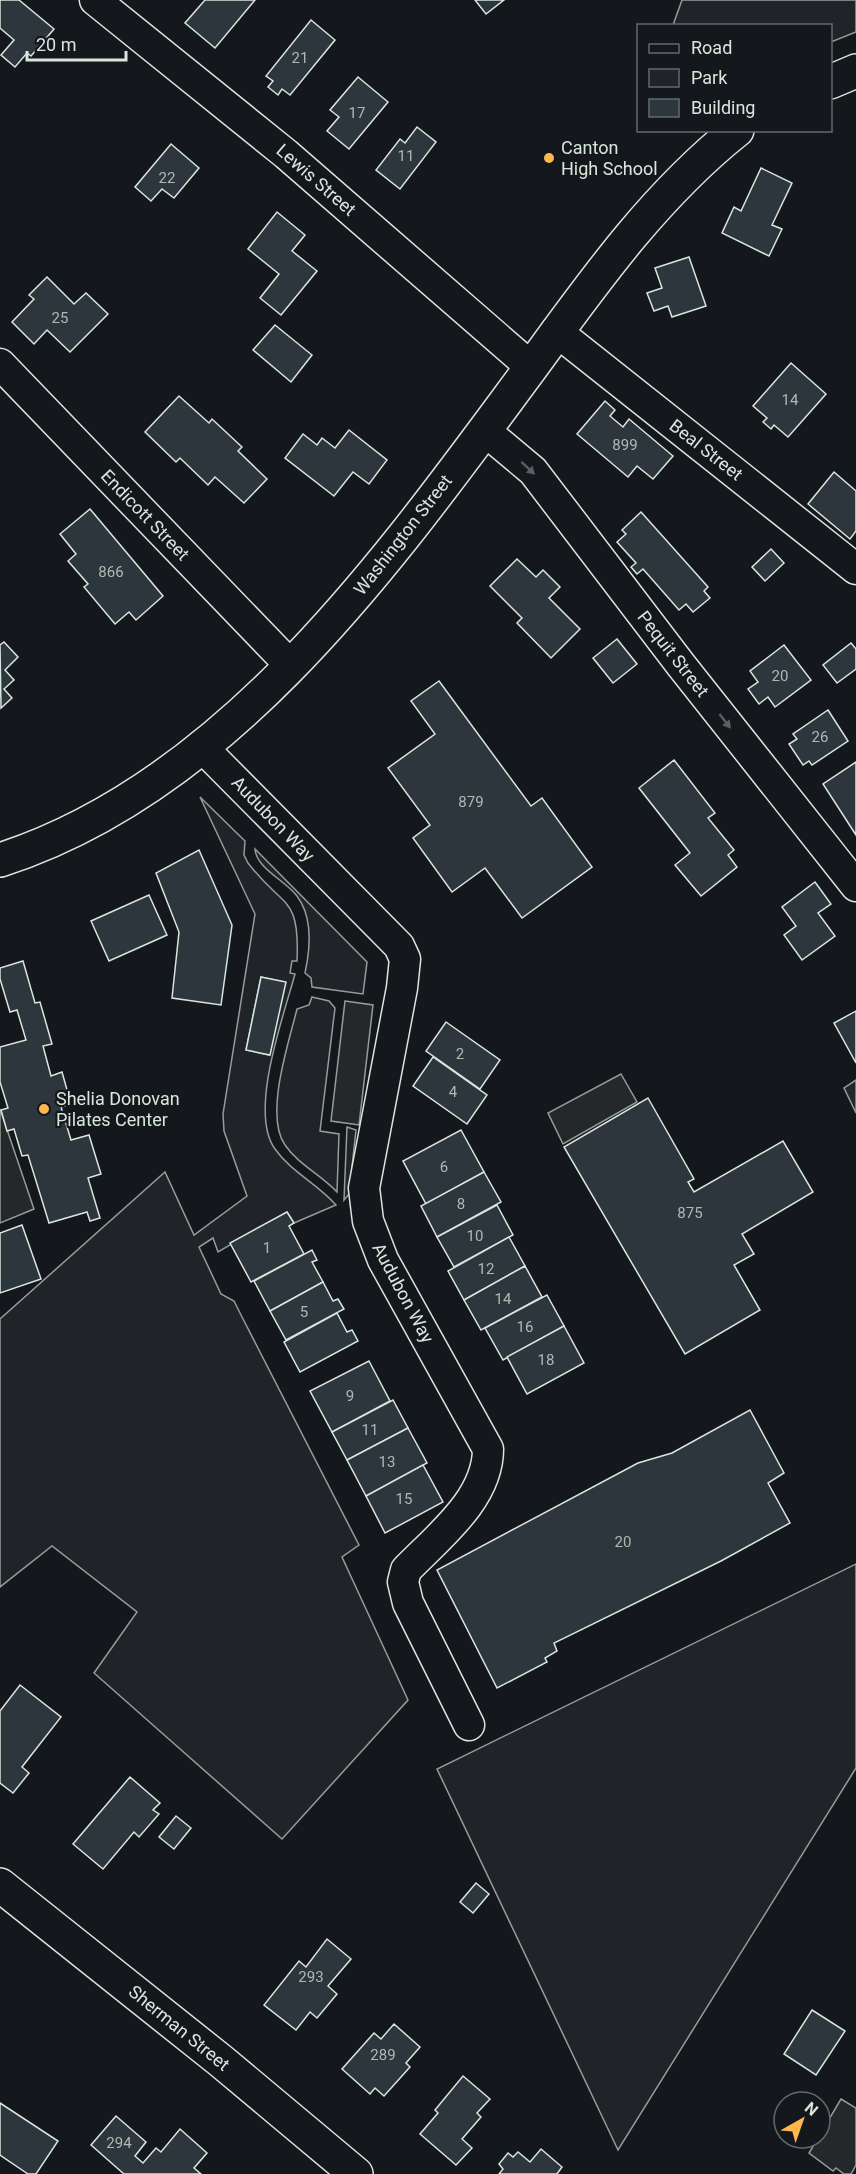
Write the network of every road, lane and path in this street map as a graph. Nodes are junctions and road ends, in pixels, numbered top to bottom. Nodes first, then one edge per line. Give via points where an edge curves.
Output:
1 (95, 0) edge
2 (856, 71) edge
3 (832, 82) edge
4 (734, 132) edge
5 (556, 331) junction
6 (0, 364) edge
7 (531, 367) junction
8 (484, 429) junction
9 (856, 569) edge
10 (291, 666) junction
11 (201, 746) junction
12 (0, 860) edge
13 (856, 885) edge
14 (469, 1725) dead end
15 (0, 1885) edge
16 (356, 2174) edge

1 - 7 street, Lewis Street via 286,154
2 - 3 main road
4 - 5 main road, Washington Street via 710,151 648,216
5 - 7 main road, Washington Street
5 - 9 street, Beal Street
6 - 10 street, Endicott Street
7 - 8 main road, Washington Street
8 - 10 main road, Washington Street via 349,605
8 -> 13 street, Pequit Street via 532,471
10 - 11 main road, Washington Street
11 - 12 main road, Washington Street via 160,778 84,825
11 - 14 street, Audubon Way via 399,946 405,960 364,1188 368,1221 383,1260 488,1449 488,1467 476,1491 458,1516 406,1570 403,1582 408,1603
15 - 16 main road, Sherman Street

